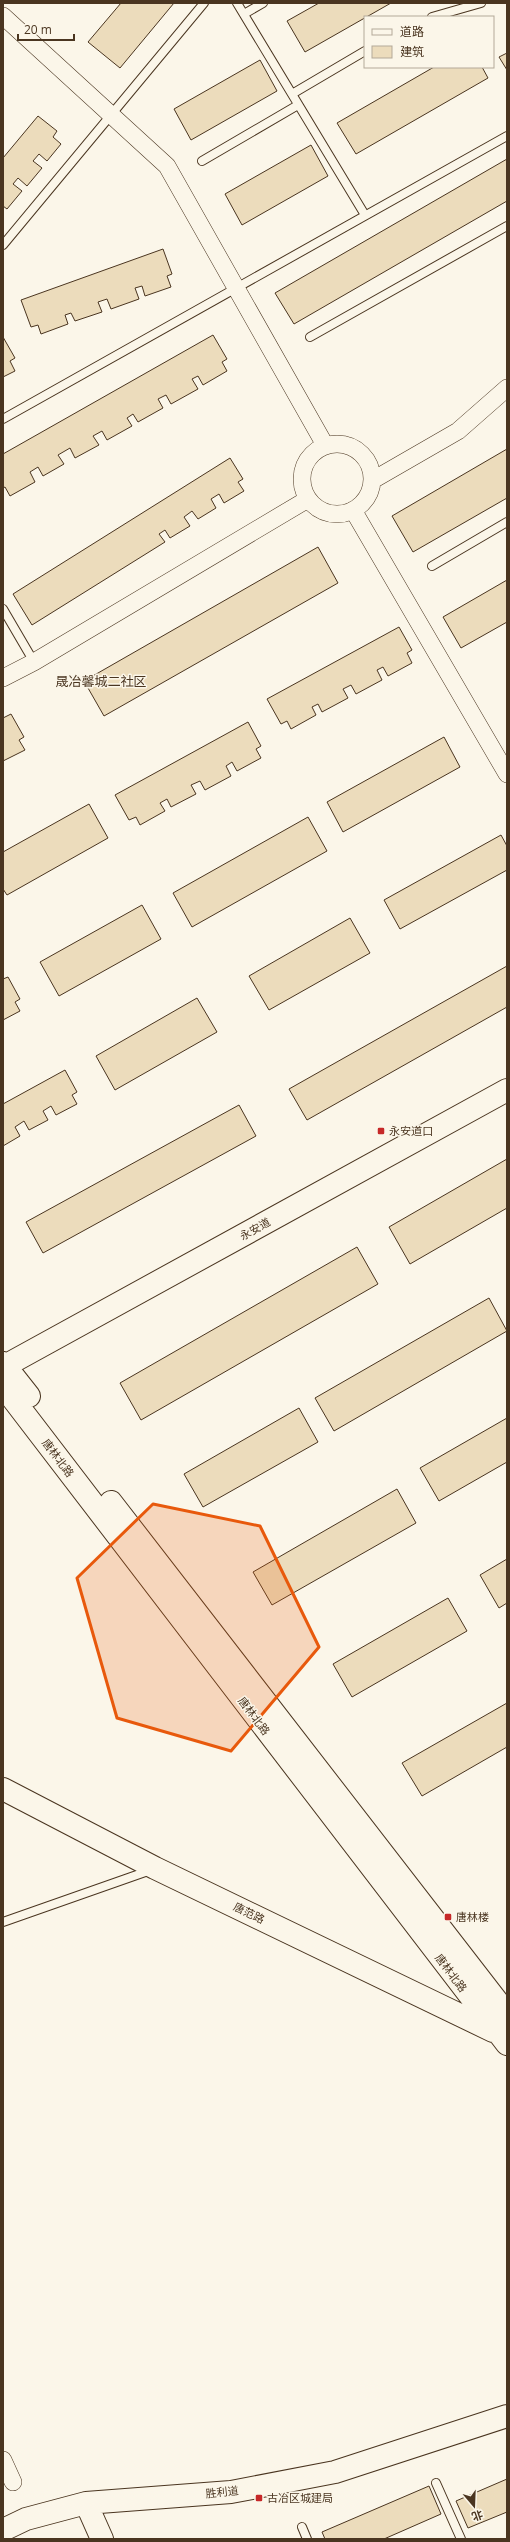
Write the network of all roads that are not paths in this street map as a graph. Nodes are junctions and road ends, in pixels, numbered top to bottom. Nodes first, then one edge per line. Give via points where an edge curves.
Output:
1 (204, 3) edge
2 (237, 3) edge
3 (263, 3) edge
4 (481, 3) edge
5 (244, 14) junction
6 (3, 16) edge
7 (436, 16) edge
8 (364, 52) edge
9 (292, 94) junction
10 (298, 105) junction
11 (507, 136) edge
12 (202, 161) dead end
13 (365, 215) junction
14 (507, 226) edge
15 (3, 245) edge
16 (236, 288) junction
17 (310, 337) dead end
18 (507, 388) edge
19 (3, 419) edge
20 (325, 446) junction
21 (373, 480) junction
22 (308, 499) junction
23 (353, 510) junction
24 (507, 522) edge
25 (432, 566) dead end
26 (3, 609) edge
27 (34, 662) junction
28 (3, 678) edge
29 (507, 774) edge
30 (507, 1090) edge
31 (4, 1370) edge
32 (3, 1789) edge
33 (155, 1868) junction
34 (3, 1922) edge
35 (507, 2014) edge
36 (502, 2039) edge
37 (507, 2416) edge
38 (3, 2460) edge
39 (13, 2482) dead end
40 (436, 2483) dead end
41 (86, 2503) junction
42 (302, 2527) dead end
43 (3, 2530) edge
44 (102, 2539) edge
45 (307, 2539) edge
46 (461, 2539) edge

1 - 15 lane
2 - 5 lane
3 - 5 lane
4 - 7 lane
5 - 9 lane
6 - 16 street via 167,166
8 - 9 lane
9 - 10 lane
10 - 12 lane
10 - 13 lane
11 - 13 lane
13 - 16 lane
14 - 17 lane
16 - 19 lane
16 - 20 street
18 - 21 street via 458,431
20 - 21 street via 348,445 358,450 371,468
20 - 22 street via 312,455 304,468 302,479
21 - 23 street via 367,498
22 - 23 street via 315,506 333,514
22 - 27 street
23 - 29 street
24 - 25 lane
26 - 27 lane
27 - 28 street
30 - 31 main road, 永安道
31 - 35 main road, 唐林北路
31 - 36 main road, 唐林北路
32 - 33 main road, 唐范路
33 - 34 lane
33 - 36 main road, 唐范路
37 - 41 main road, 胜利道 via 335,2472 231,2492
38 - 39 street
40 - 46 lane
41 - 43 main road, 胜利道 via 26,2519
41 - 44 main road
42 - 45 lane

